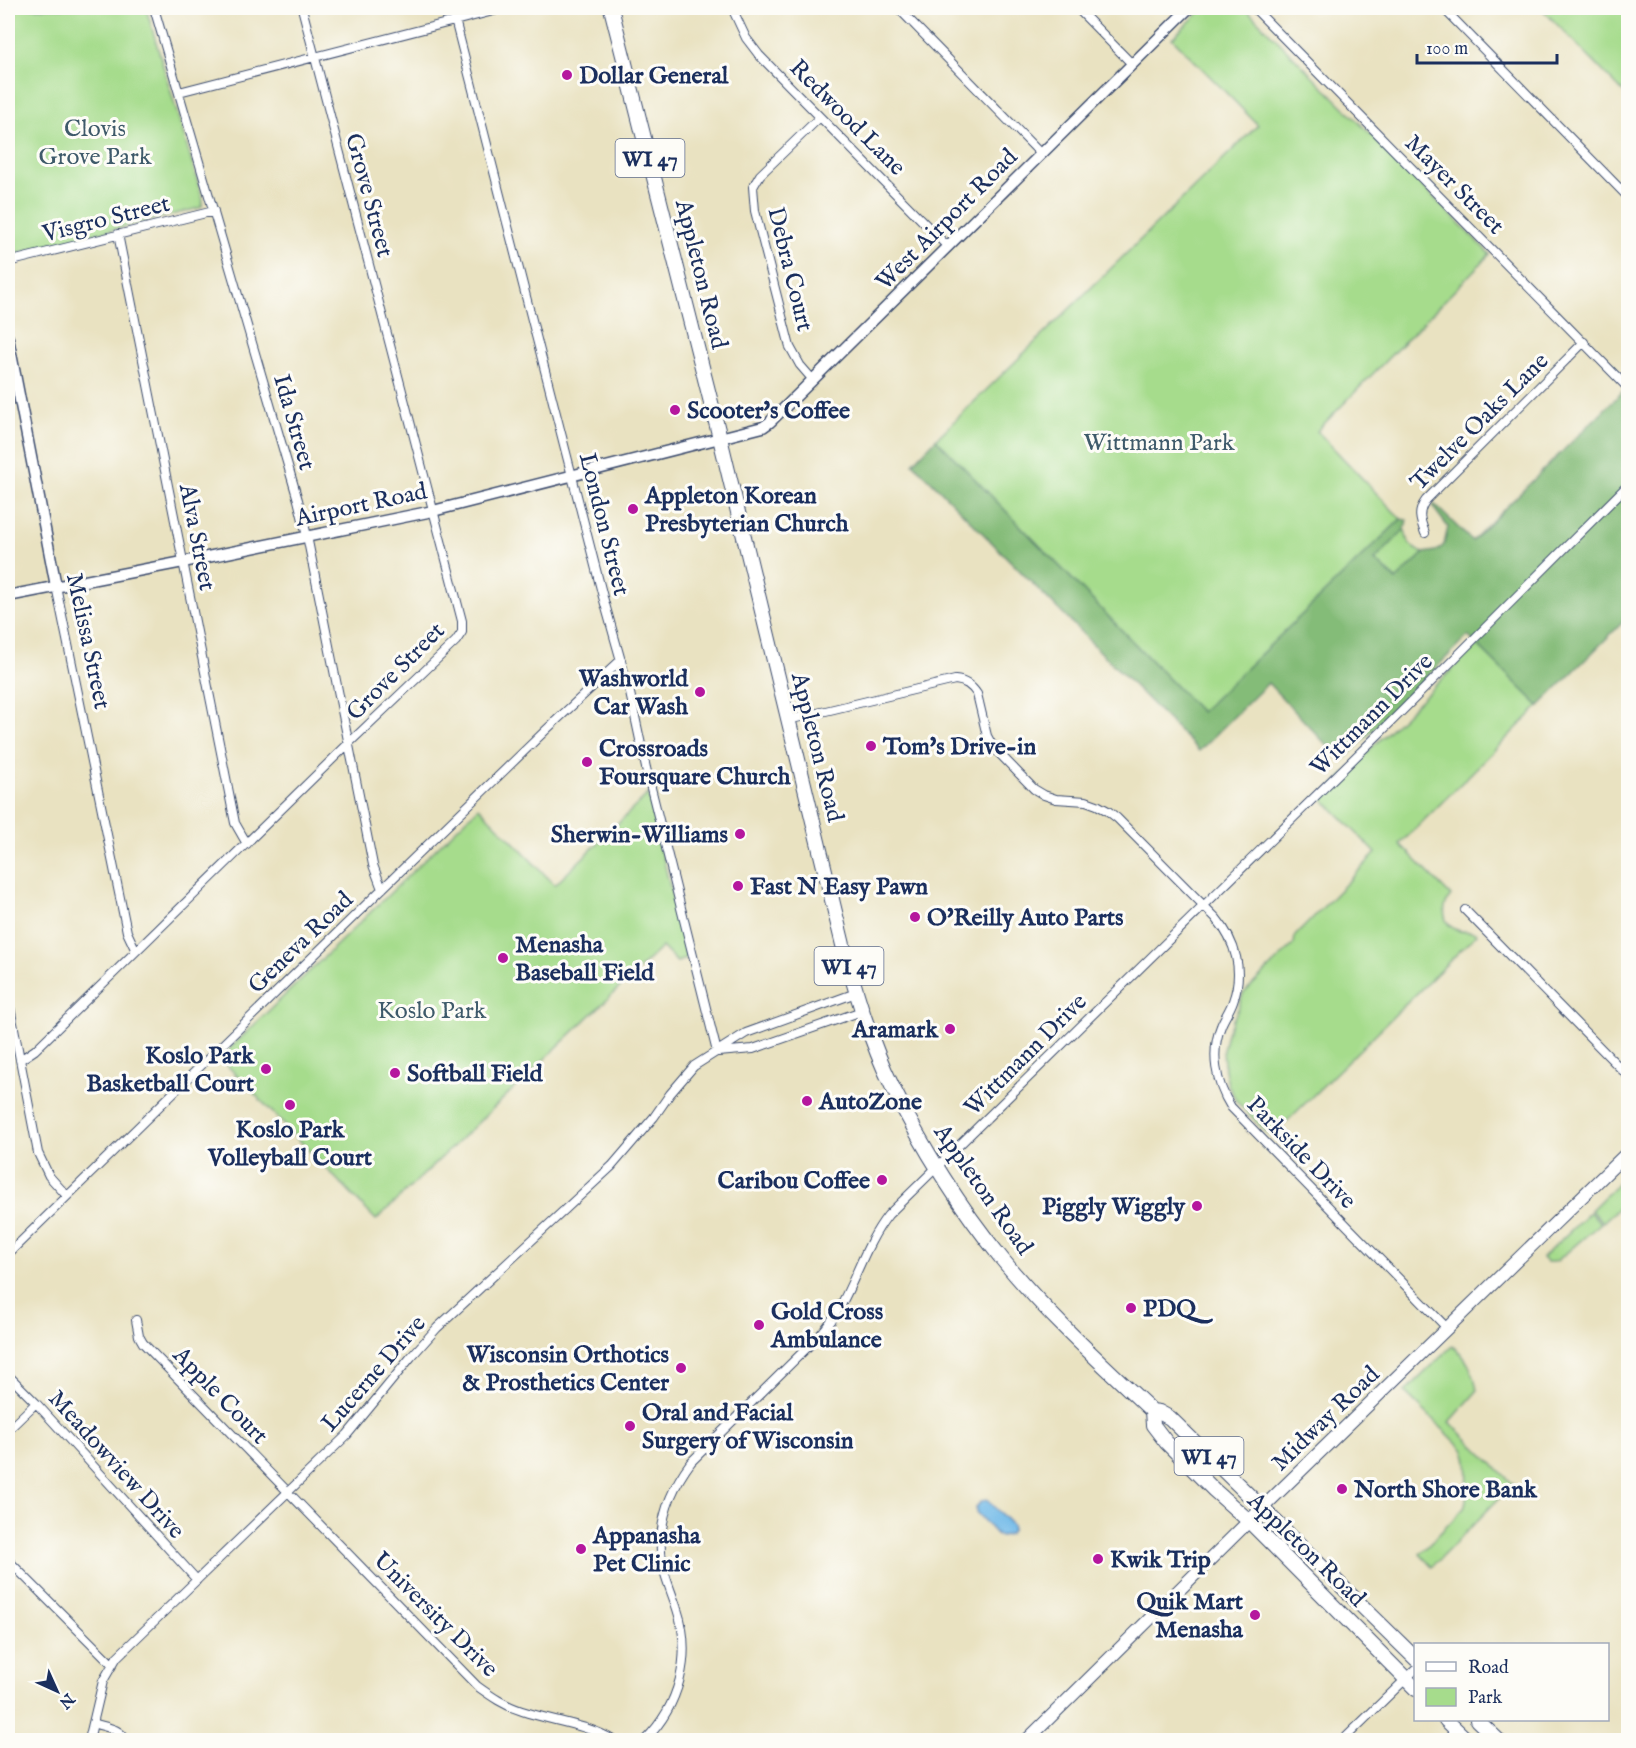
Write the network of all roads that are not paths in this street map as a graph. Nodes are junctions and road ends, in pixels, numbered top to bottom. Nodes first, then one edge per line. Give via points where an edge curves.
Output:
1 (154, 8) edge
2 (302, 8) edge
3 (452, 8) edge
4 (505, 8) edge
5 (611, 8) edge
6 (732, 8) edge
7 (898, 8) edge
8 (1077, 8) edge
9 (1189, 8) edge
10 (1254, 8) edge
11 (1443, 8) edge
12 (455, 20) junction
13 (315, 57) junction
14 (1132, 64) junction
15 (179, 92) junction
16 (820, 117) junction
17 (1041, 154) junction
18 (1629, 197) edge
19 (214, 211) junction
20 (118, 234) junction
21 (948, 247) junction
22 (8, 262) edge
23 (8, 338) edge
24 (1584, 342) junction
25 (813, 380) junction
26 (1629, 388) edge
27 (720, 438) junction
28 (572, 476) junction
29 (1629, 485) edge
30 (433, 511) junction
31 (1425, 533) dead end
32 (307, 537) junction
33 (183, 562) junction
34 (56, 586) junction
35 (8, 596) edge
36 (621, 660) junction
37 (788, 720) junction
38 (348, 744) junction
39 (247, 844) junction
40 (382, 889) junction
41 (1204, 905) junction
42 (1465, 910) dead end
43 (136, 951) junction
44 (856, 993) junction
45 (8, 997) edge
46 (862, 1011) junction
47 (717, 1052) junction
48 (20, 1060) junction
49 (1629, 1076) edge
50 (1629, 1152) edge
51 (938, 1168) junction
52 (67, 1196) junction
53 (8, 1254) edge
54 (136, 1320) dead end
55 (1448, 1329) junction
56 (8, 1375) edge
57 (36, 1403) junction
58 (1152, 1411) junction
59 (8, 1430) edge
60 (288, 1491) junction
61 (1262, 1509) junction
62 (1249, 1521) junction
63 (8, 1560) edge
64 (196, 1580) junction
65 (1414, 1657) edge
66 (112, 1664) junction
67 (1410, 1673) edge
68 (1448, 1721) edge
69 (1479, 1721) edge
70 (93, 1723) junction
71 (88, 1740) edge
72 (125, 1740) edge
73 (613, 1740) edge
74 (645, 1740) edge
75 (1027, 1740) edge
76 (1343, 1740) edge
77 (1467, 1740) edge
78 (1498, 1740) edge

1 - 15 street, Ida Street
2 - 13 street, Grove Street
3 - 12 street, London Street
4 - 12 street
5 - 27 main road, Appleton Road / WI 47
6 - 16 street, Redwood Lane via 752,47
7 - 17 street
8 - 14 street
9 - 14 street, West Airport Road
10 - 24 street, Mayer Street
11 - 18 street
12 - 13 street
12 - 28 street, London Street
13 - 15 street
13 - 30 street, Grove Street
14 - 17 street, West Airport Road
15 - 19 street, Ida Street
16 - 21 street, Redwood Lane
16 - 25 street, Debra Court via 760,175 753,187 790,347
17 - 21 street, West Airport Road
19 - 20 street, Visgro Street
19 - 32 street, Ida Street
20 - 22 street, Visgro Street
20 - 33 street, Alva Street
21 - 25 street, West Airport Road
23 - 34 street, Melissa Street
24 - 26 street, Mayer Street
24 - 31 street, Twelve Oaks Lane via 1426,500 1419,514
25 - 27 street, West Airport Road via 763,427
27 - 28 street, Airport Road
27 - 37 main road, Appleton Road / WI 47
28 - 30 street, Airport Road
28 - 36 street, London Street
29 - 41 street, Wittmann Drive
30 - 32 street, Airport Road
30 - 38 street, Grove Street via 462,632
32 - 33 street, Airport Road
32 - 38 street, Ida Street
33 - 34 street, Airport Road
33 - 39 street, Alva Street via 235,823
34 - 35 street, Airport Road
34 - 43 street, Melissa Street via 127,932
36 - 40 street, Geneva Road
36 - 47 street, London Street
37 - 41 street, Parkside Drive via 955,680 968,683 977,694 993,747 1034,789 1056,799 1086,801 1108,811
37 - 44 main road, Appleton Road / WI 47
38 - 39 street, Grove Street
38 - 40 street, Ida Street via 373,865
39 - 43 street, Grove Street
40 - 52 street, Geneva Road
41 - 51 street, Wittmann Drive
41 - 55 street, Parkside Drive via 1228,934 1237,963 1237,989 1220,1027 1215,1054 1224,1096 1238,1116
42 - 49 street
43 - 48 street, Grove Street
44 - 46 main road, Appleton Road / WI 47
44 - 47 street, Lucerne Drive via 746,1033
45 - 48 street
46 - 47 street, Lucerne Drive via 753,1049
46 - 51 main road, Appleton Road / WI 47 via 892,1085
47 - 60 street, Lucerne Drive via 684,1076 612,1166 437,1328 354,1427
48 - 52 street via 38,1153 49,1176
50 - 55 main road, Midway Road
51 - 58 main road, Appleton Road / WI 47 via 978,1228 1027,1287
51 - 74 street, Wittmann Drive via 883,1222 831,1323 681,1475 662,1520 661,1554 681,1625 681,1675 669,1708
52 - 53 street, Geneva Road
54 - 60 street, Apple Court via 143,1343
55 - 61 main road, Midway Road
56 - 57 street, Meadowview Drive
57 - 59 street
57 - 64 street, Meadowview Drive
58 - 61 main road, Appleton Road / WI 47 via 1170,1418
58 - 62 main road, Appleton Road / WI 47 via 1153,1425 1166,1442
60 - 64 street, Lucerne Drive
60 - 73 street, University Drive via 477,1686 521,1711
61 - 62 main road, Midway Road
61 - 65 main road, Appleton Road / WI 47
62 - 67 main road, Appleton Road / WI 47
62 - 75 main road, Midway Road
63 - 66 street
64 - 66 street, Lucerne Drive
66 - 70 street, Lucerne Drive via 100,1691
67 - 76 street
68 - 77 main road
69 - 78 main road
70 - 71 street, Lucerne Drive
70 - 72 street via 119,1731

